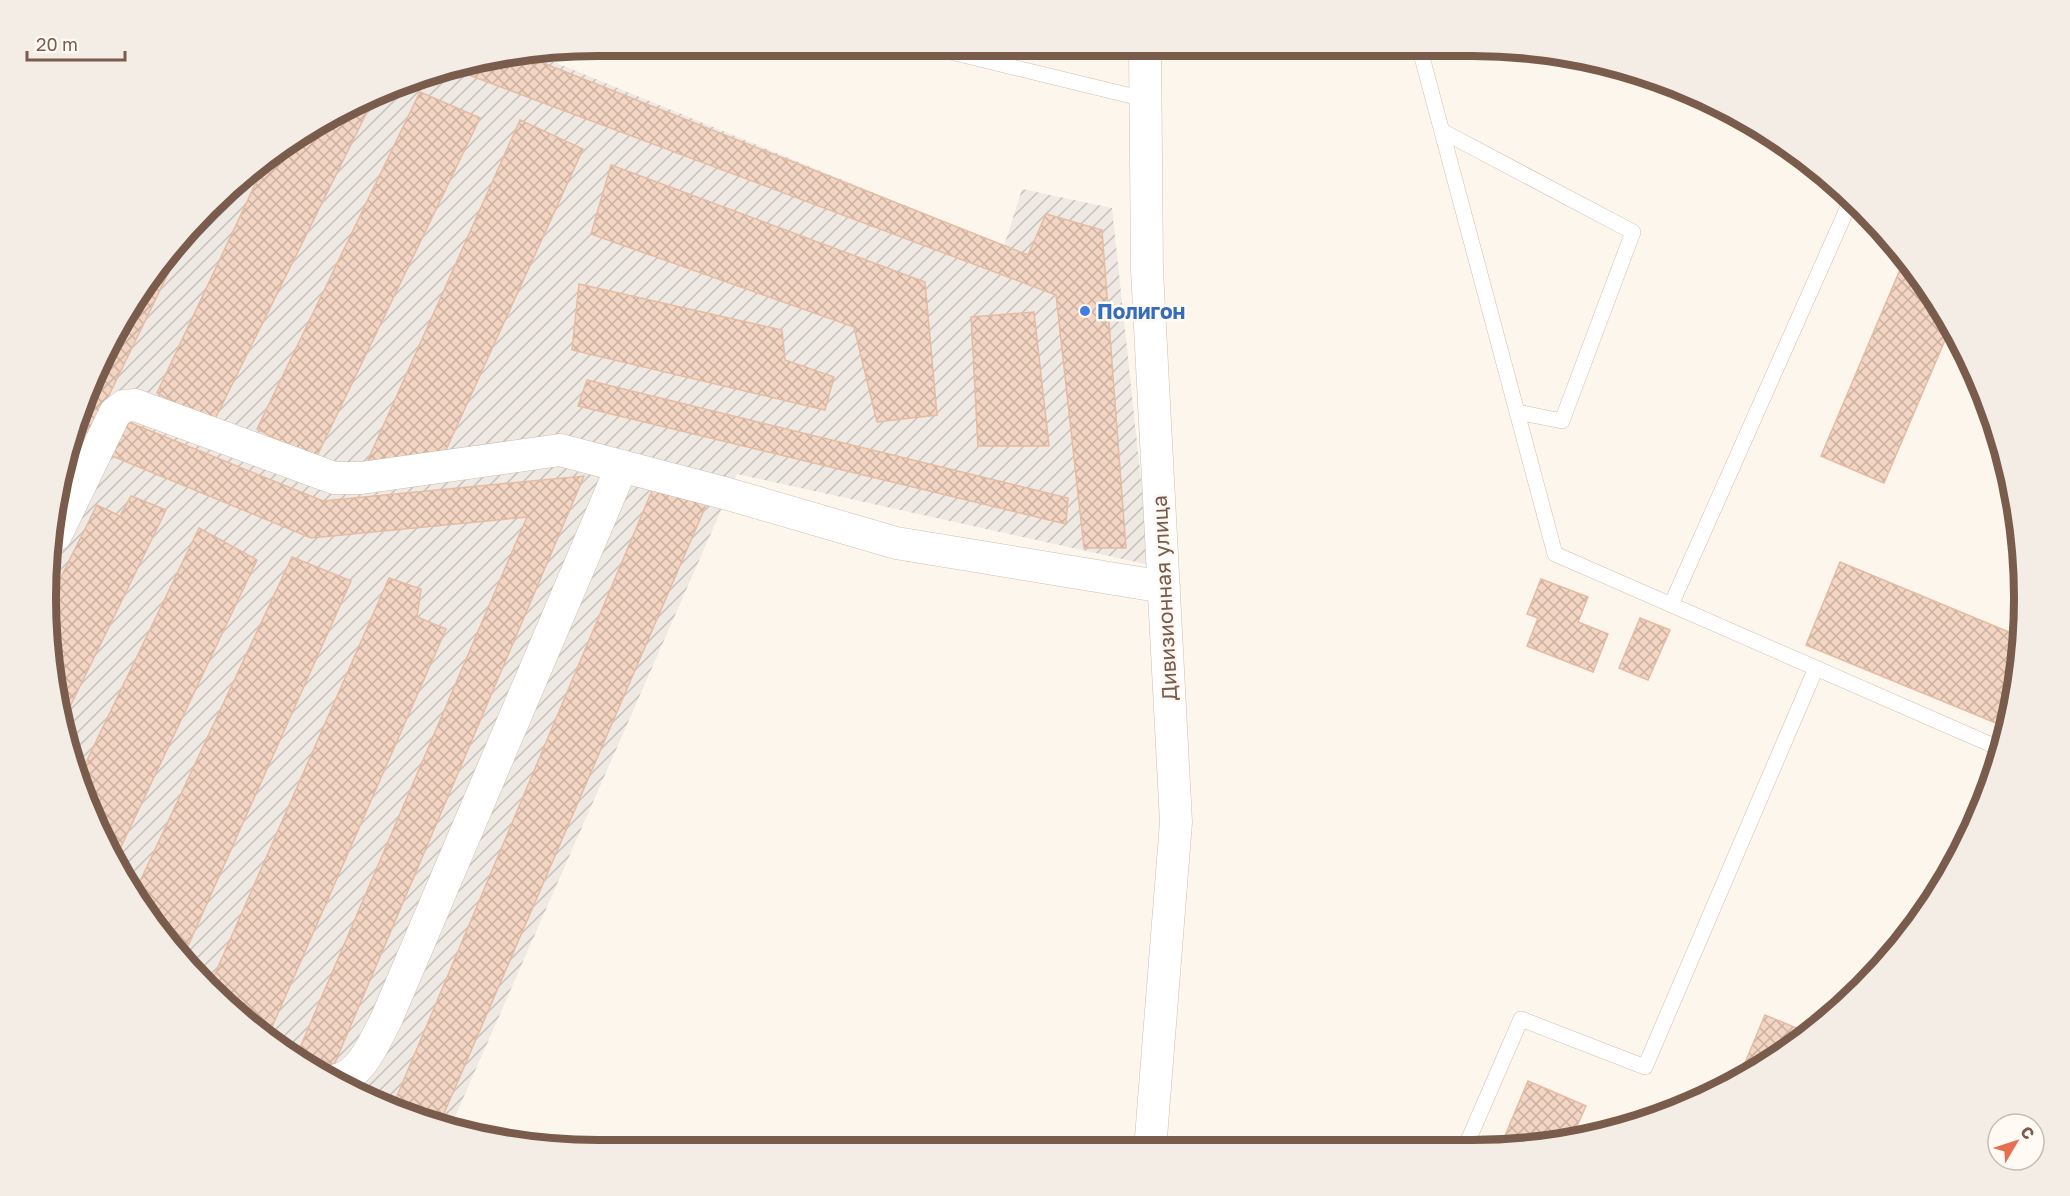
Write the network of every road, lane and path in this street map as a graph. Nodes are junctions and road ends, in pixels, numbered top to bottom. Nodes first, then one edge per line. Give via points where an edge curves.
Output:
1 (967, 56) edge
2 (1145, 56) edge
3 (1422, 56) edge
4 (1144, 99) junction
5 (1442, 131) junction
6 (1848, 207) edge
7 (1517, 412) junction
8 (622, 466) junction
9 (60, 528) edge
10 (1164, 587) junction
11 (1671, 605) junction
12 (1816, 668) junction
13 (1994, 746) edge
14 (345, 1078) edge
15 (1151, 1140) edge
16 (1468, 1140) edge

1 - 4 lane
2 - 4 street, Дивизионная улица
3 - 5 lane
4 - 10 street, Дивизионная улица via 1147,270
5 - 7 lane
5 - 7 lane via 1633,232 1562,421
6 - 11 lane
7 - 11 lane via 1555,554
8 - 9 street via 560,450 361,478 334,478 135,405 124,406 115,413
8 - 10 street via 896,543
8 - 14 street via 386,1020 366,1057
10 - 15 street, Дивизионная улица via 1176,822
11 - 12 lane
12 - 13 lane
12 - 16 lane via 1645,1067 1521,1019

